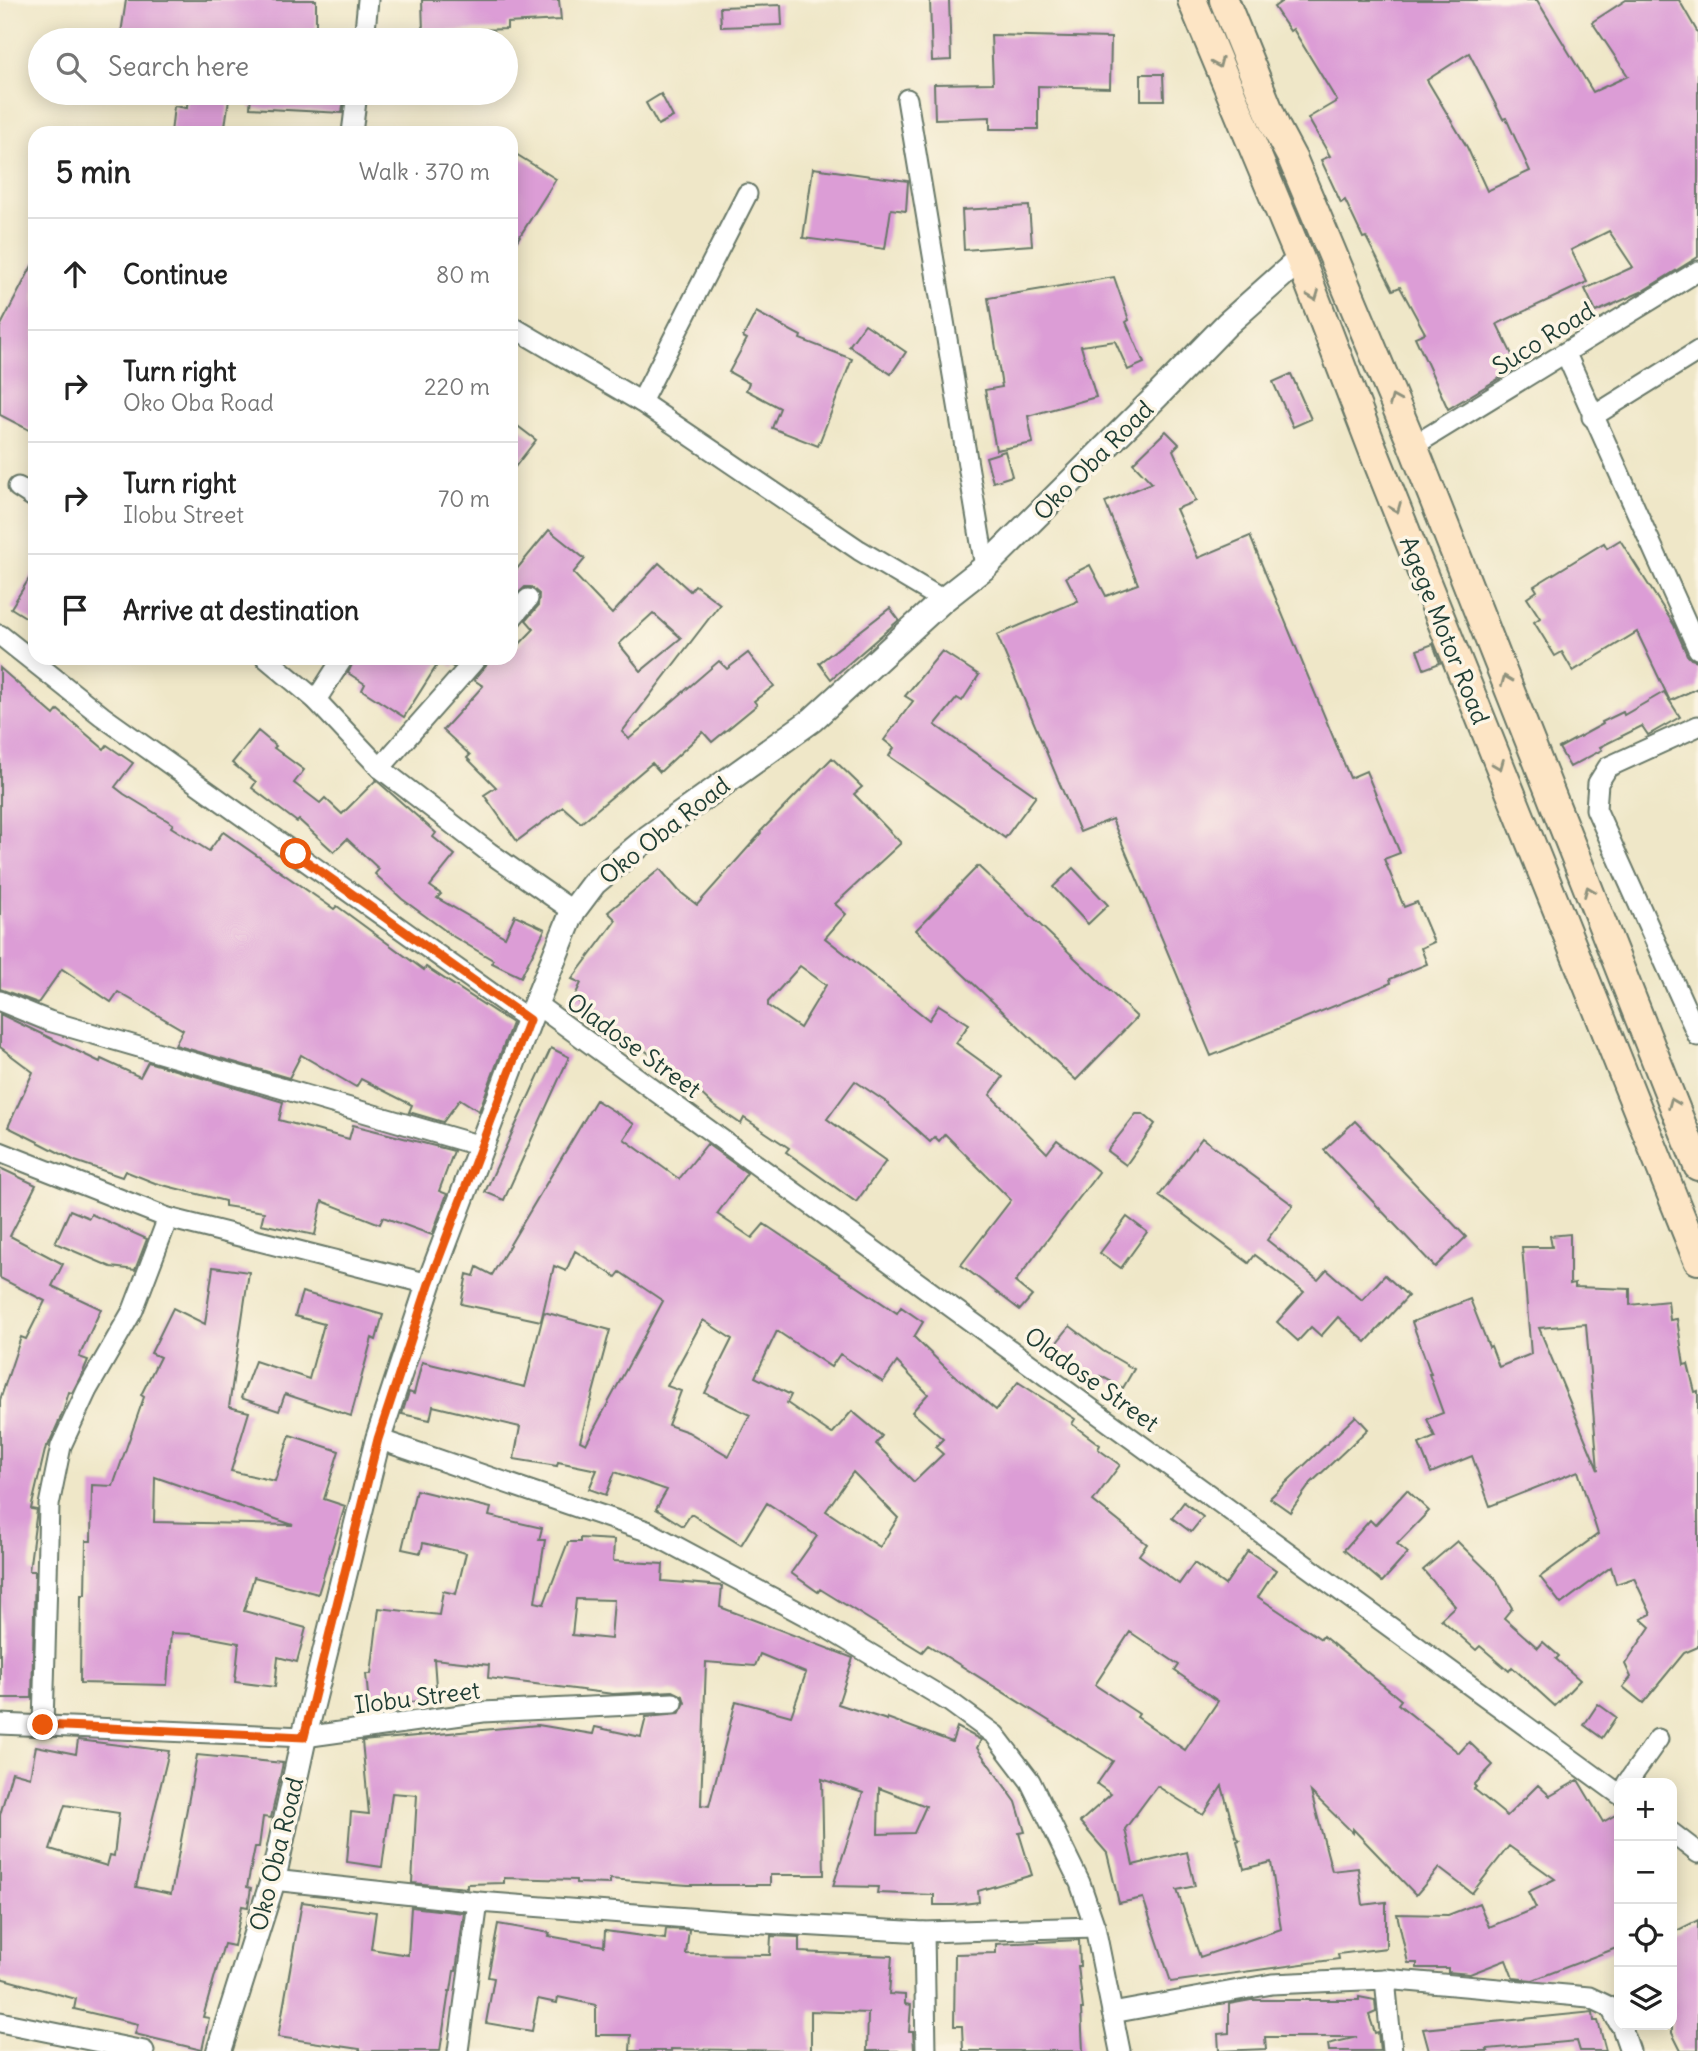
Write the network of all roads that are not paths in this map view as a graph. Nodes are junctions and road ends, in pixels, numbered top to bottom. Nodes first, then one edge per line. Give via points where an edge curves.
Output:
1 (368, 0) edge
2 (1192, 0) edge
3 (1224, 0) edge
4 (365, 28) edge
5 (907, 99) dead end
6 (356, 105) edge
7 (353, 126) edge
8 (747, 194) dead end
9 (1300, 259) junction
10 (1698, 271) edge
11 (518, 330) edge
12 (1698, 351) edge
13 (1566, 354) junction
14 (641, 402) junction
15 (1592, 417) junction
16 (1413, 446) junction
17 (985, 567) junction
18 (528, 600) dead end
19 (943, 600) junction
20 (518, 611) edge
21 (0, 635) edge
22 (1698, 649) edge
23 (28, 657) edge
24 (38, 665) edge
25 (274, 665) edge
26 (338, 665) edge
27 (471, 665) edge
28 (316, 700) junction
29 (1698, 726) edge
30 (380, 768) junction
31 (573, 911) junction
32 (0, 1001) edge
33 (533, 1012) junction
34 (1698, 1036) edge
35 (481, 1146) junction
36 (0, 1152) edge
37 (1698, 1166) edge
38 (1666, 1180) junction
39 (168, 1218) junction
40 (1698, 1260) edge
41 (429, 1284) junction
42 (378, 1439) junction
43 (673, 1703) dead end
44 (0, 1724) edge
45 (43, 1725) junction
46 (304, 1737) junction
47 (1658, 1739) dead end
48 (1631, 1778) edge
49 (1614, 1790) edge
50 (1677, 1837) edge
51 (1698, 1853) edge
52 (273, 1880) junction
53 (478, 1902) junction
54 (1095, 1927) junction
55 (924, 1932) junction
56 (1385, 1979) junction
57 (1112, 2013) junction
58 (1614, 2014) edge
59 (0, 2022) edge
60 (1622, 2030) edge
61 (144, 2051) edge
62 (219, 2051) edge
63 (458, 2051) edge
64 (926, 2051) edge
65 (1120, 2051) edge
66 (1392, 2051) edge
67 (1630, 2051) edge

1 - 4 street
2 -> 9 main road, Agege Motor Road
16 -> 3 main road, Agege Motor Road
5 - 17 street
6 - 7 street
8 - 14 street
9 - 17 street, Oko Oba Road via 1227,324
9 -> 38 main road, Agege Motor Road
10 - 13 street, Suco Road
11 - 14 street
12 - 15 street
13 - 15 street
13 - 16 street, Suco Road
14 - 19 street via 859,550
15 - 22 street
37 -> 16 main road, Agege Motor Road
17 - 19 street, Oko Oba Road
18 - 20 street
19 - 31 street, Oko Oba Road via 812,720 649,837 594,883
21 - 23 street, Oladose Street
24 - 33 street, Oladose Street via 102,716
25 - 28 street
26 - 28 street
27 - 30 street
28 - 30 street
29 - 34 street via 1608,767 1598,783 1595,809
30 - 31 street
31 - 33 street, Oko Oba Road
32 - 35 street via 49,1021
33 - 35 street, Oko Oba Road
33 - 49 street, Oladose Street
35 - 41 street, Oko Oba Road
36 - 39 street
37 - 38 street
38 - 40 main road, Agege Motor Road
39 - 41 street
39 - 45 street via 133,1310 61,1446 49,1505
41 - 42 street, Oko Oba Road
42 - 46 street, Oko Oba Road
42 - 54 street via 647,1531 812,1619 950,1702 995,1735 1030,1781 1080,1883
43 - 46 street, Ilobu Street via 483,1712
44 - 45 street, Ilobu Street
45 - 46 street, Ilobu Street
46 - 52 street, Oko Oba Road
47 - 48 street
50 - 51 street
52 - 53 street
52 - 62 street, Oko Oba Road
53 - 55 street
53 - 63 street
54 - 55 street
54 - 57 street
55 - 64 street
56 - 57 street via 1272,1984
56 - 58 street via 1589,1997
56 - 66 street
57 - 65 street
59 - 61 street
60 - 67 street

